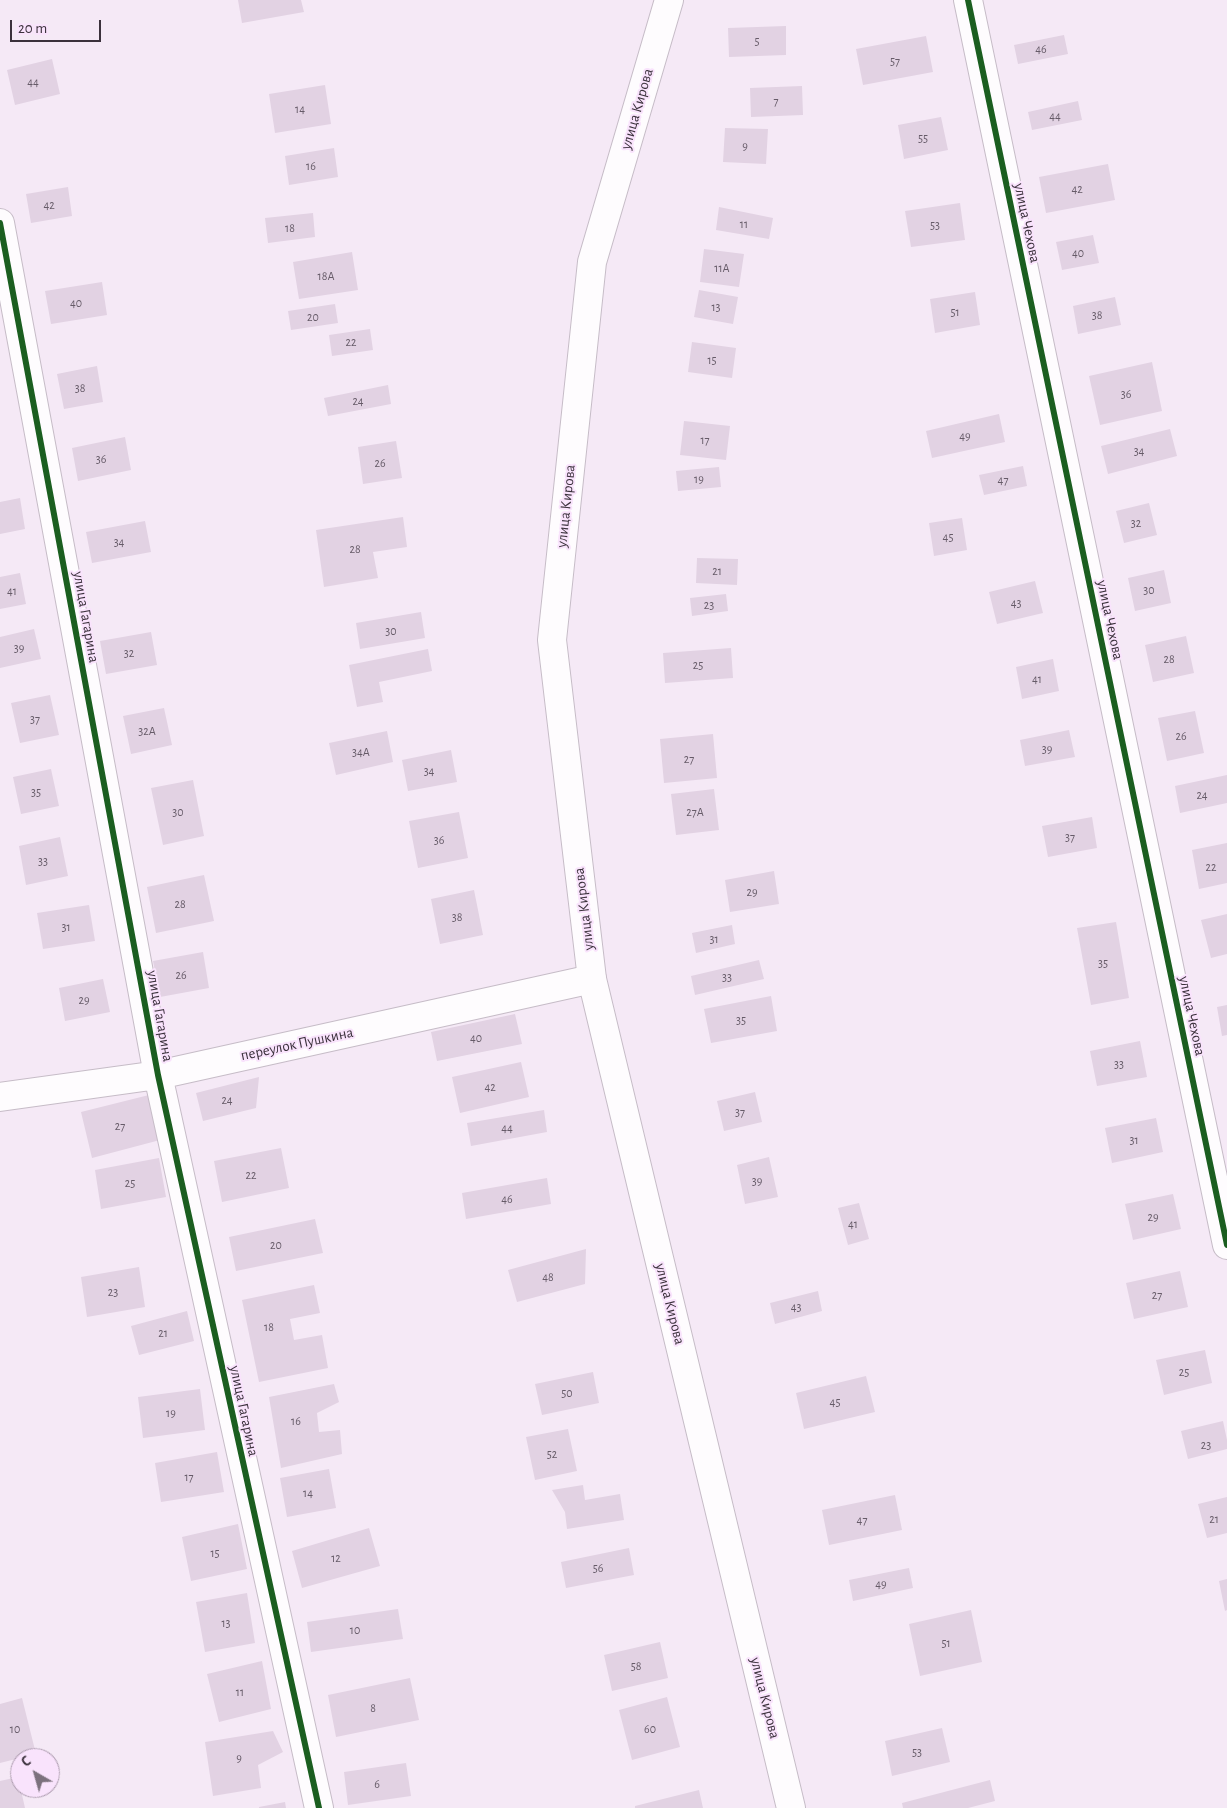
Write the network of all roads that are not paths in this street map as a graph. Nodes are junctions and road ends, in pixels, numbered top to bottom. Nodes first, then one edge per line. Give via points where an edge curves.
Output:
1 (669, 0) edge
2 (968, 0) edge
3 (0, 223) edge
4 (592, 979) junction
5 (158, 1075) junction
6 (0, 1097) edge
7 (1227, 1245) edge
8 (319, 1808) edge
9 (792, 1808) edge

1 - 4 street, улица Кирова via 592,262 552,640
2 - 7 street, улица Чехова
3 - 5 street, улица Гагарина
4 - 5 street, переулок Пушкина
4 - 9 street, улица Кирова
5 - 6 street, переулок Пушкина
5 - 8 street, улица Гагарина

